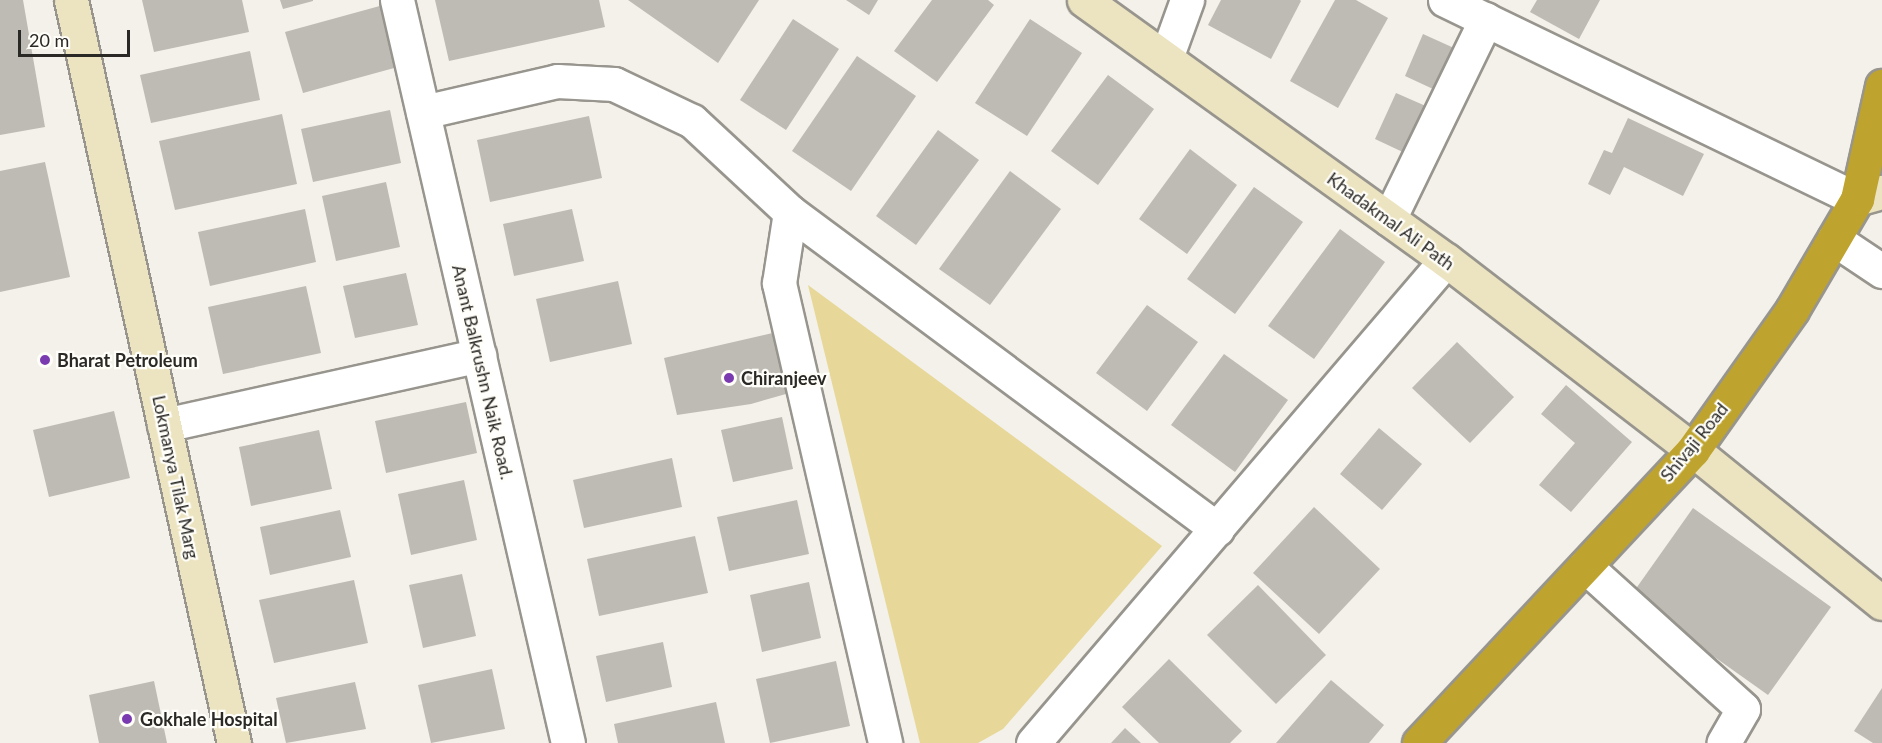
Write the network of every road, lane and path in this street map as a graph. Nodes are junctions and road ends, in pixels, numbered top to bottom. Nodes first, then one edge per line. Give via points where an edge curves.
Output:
1 (71, 0) edge
2 (397, 0) edge
3 (1084, 0) edge
4 (1187, 0) edge
5 (1445, 0) edge
6 (1486, 19) junction
7 (1166, 58) junction
8 (1882, 86) edge
9 (423, 112) junction
10 (1870, 195) edge
11 (790, 213) junction
12 (1389, 219) junction
13 (1834, 239) junction
14 (1446, 260) junction
15 (1882, 271) edge
16 (479, 356) junction
17 (164, 425) junction
18 (1693, 450) junction
19 (1217, 529) junction
20 (1585, 566) junction
21 (1882, 603) edge
22 (234, 743) edge
23 (568, 743) edge
24 (885, 743) edge
25 (1033, 743) edge
26 (1419, 743) edge
27 (1723, 743) edge

1 - 17 street, Lokmanya Tilak Marg
2 - 9 street, Anant Balkrushn Naik Road.
3 - 7 street, Khadakmal Ali Path
4 - 7 street
5 - 6 street
6 - 10 street
6 - 12 street
7 - 12 street, Khadakmal Ali Path
8 - 10 highway, Shivaji Road
9 - 11 street via 557,81 614,84 692,121
9 - 16 street, Anant Balkrushn Naik Road.
10 - 13 highway, Shivaji Road
11 - 19 street
11 - 24 street via 779,283
12 - 14 street, Khadakmal Ali Path
13 - 15 street
13 - 18 highway, Shivaji Road via 1792,310
14 - 18 street, Khadakmal Ali Path
14 - 19 street
16 - 17 street
16 - 23 street, Anant Balkrushn Naik Road.
17 - 22 street, Lokmanya Tilak Marg
18 - 20 highway, Shivaji Road
18 - 21 street, Khadakmal Ali Path
19 - 25 street
20 - 26 highway, Shivaji Road
20 - 27 street via 1743,709

